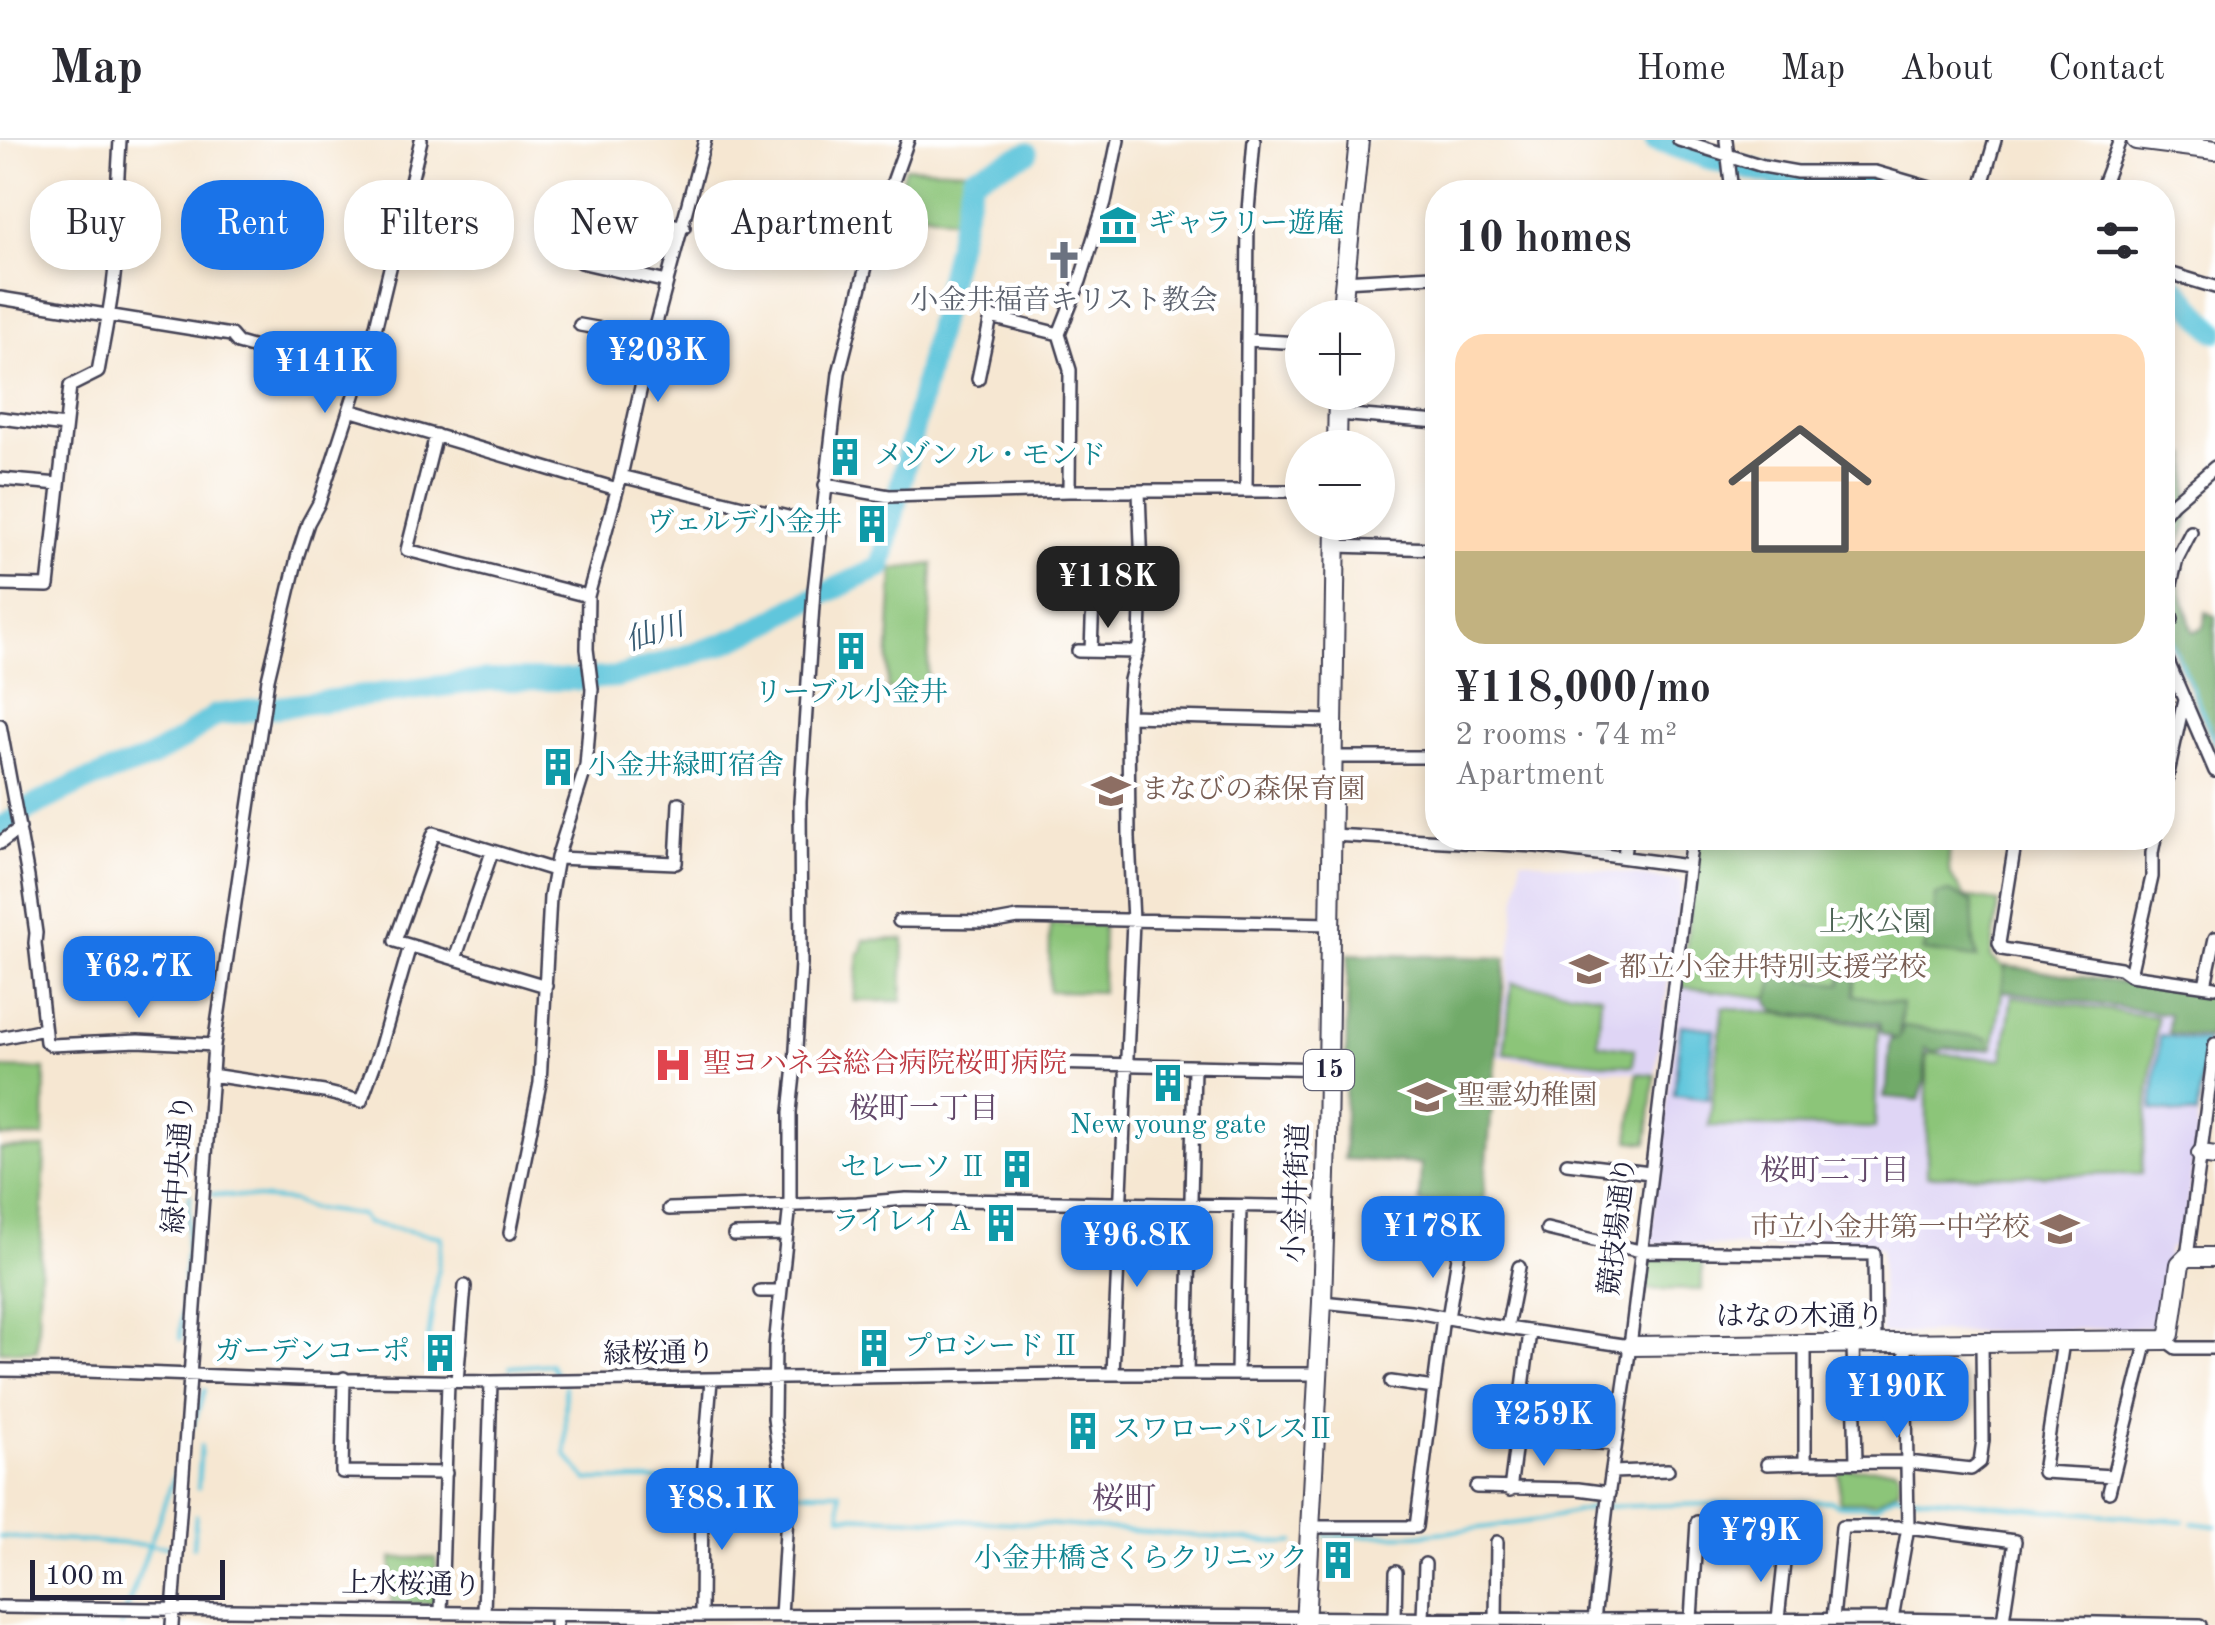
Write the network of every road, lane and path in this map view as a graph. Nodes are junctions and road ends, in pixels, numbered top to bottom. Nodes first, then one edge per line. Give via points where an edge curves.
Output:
1 (120, 140) edge
2 (422, 140) edge
3 (705, 140) edge
4 (908, 140) edge
5 (1118, 140) edge
6 (1254, 140) edge
7 (1359, 140) edge
8 (1679, 140) edge
9 (1726, 140) edge
10 (1995, 140) edge
11 (2120, 140) edge
12 (2136, 140) edge
13 (2215, 150) edge
14 (1728, 156) junction
15 (1730, 180) edge
16 (1903, 180) edge
17 (1983, 180) edge
18 (2105, 180) edge
19 (684, 226) junction
20 (2175, 275) edge
21 (1425, 276) edge
22 (1343, 281) junction
23 (667, 282) junction
24 (2215, 287) edge
25 (0, 298) edge
26 (1341, 300) edge
27 (108, 314) junction
28 (580, 325) dead end
29 (1059, 334) junction
30 (652, 338) junction
31 (1248, 340) junction
32 (1285, 342) edge
33 (359, 378) junction
34 (978, 379) dead end
35 (349, 410) junction
36 (1338, 410) edge
37 (1338, 414) junction
38 (0, 418) edge
39 (1425, 421) edge
40 (65, 426) junction
41 (1338, 430) edge
42 (436, 434) junction
43 (2215, 467) edge
44 (0, 478) edge
45 (619, 482) junction
46 (59, 484) junction
47 (825, 485) junction
48 (1246, 490) junction
49 (1069, 491) junction
50 (1285, 491) edge
51 (1139, 492) junction
52 (2175, 501) edge
53 (820, 525) junction
54 (2191, 532) dead end
55 (1336, 540) edge
56 (1336, 546) junction
57 (1425, 549) edge
58 (2175, 567) edge
59 (0, 585) edge
60 (588, 596) junction
61 (1142, 596) junction
62 (1138, 652) junction
63 (2175, 679) edge
64 (2184, 700) junction
65 (1128, 716) junction
66 (1333, 722) junction
67 (0, 725) edge
68 (2175, 742) edge
69 (1333, 757) junction
70 (1425, 757) edge
71 (2215, 771) edge
72 (679, 803) dead end
73 (20, 826) junction
74 (1332, 835) junction
75 (1425, 838) edge
76 (0, 842) edge
77 (1580, 850) edge
78 (1625, 850) edge
79 (1690, 850) edge
80 (2014, 850) edge
81 (2153, 850) edge
82 (492, 852) junction
83 (1624, 858) junction
84 (556, 864) junction
85 (1688, 866) junction
86 (1133, 921) junction
87 (900, 922) dead end
88 (1331, 924) junction
89 (2215, 938) edge
90 (410, 946) junction
91 (455, 959) junction
92 (2130, 975) junction
93 (546, 986) junction
94 (2210, 986) edge
95 (44, 1030) junction
96 (0, 1038) edge
97 (2215, 1044) edge
98 (214, 1045) junction
99 (1052, 1061) dead end
100 (1128, 1065) junction
101 (1194, 1067) junction
102 (1329, 1070) junction
103 (211, 1075) junction
104 (2208, 1155) edge
105 (1568, 1163) dead end
106 (1650, 1173) junction
107 (790, 1204) junction
108 (1121, 1204) junction
109 (1192, 1205) junction
110 (1240, 1206) junction
111 (1325, 1207) junction
112 (669, 1209) dead end
113 (1547, 1228) dead end
114 (510, 1233) dead end
115 (787, 1234) junction
116 (734, 1235) dead end
117 (1640, 1251) junction
118 (1459, 1252) dead end
119 (2187, 1257) junction
120 (2215, 1257) edge
121 (1519, 1267) dead end
122 (465, 1286) dead end
123 (760, 1291) dead end
124 (780, 1291) junction
125 (1322, 1302) junction
126 (1445, 1317) junction
127 (1507, 1328) junction
128 (1530, 1332) junction
129 (2156, 1341) junction
130 (2064, 1342) junction
131 (1853, 1344) junction
132 (1875, 1344) junction
133 (1905, 1344) junction
134 (1982, 1344) junction
135 (1805, 1345) junction
136 (1630, 1346) junction
137 (2215, 1348) edge
138 (0, 1370) edge
139 (1113, 1374) junction
140 (1187, 1374) junction
141 (1237, 1374) junction
142 (1318, 1374) junction
143 (190, 1375) junction
144 (344, 1378) junction
145 (775, 1379) junction
146 (712, 1380) junction
147 (452, 1381) junction
148 (491, 1382) junction
149 (1391, 1382) dead end
150 (1434, 1388) junction
151 (1521, 1405) junction
152 (1569, 1411) dead end
153 (1516, 1438) junction
154 (1615, 1444) junction
155 (1805, 1462) junction
156 (1856, 1462) junction
157 (1908, 1462) junction
158 (1767, 1464) dead end
159 (1668, 1470) dead end
160 (1612, 1472) junction
161 (446, 1474) junction
162 (2113, 1476) junction
163 (1476, 1488) dead end
164 (1510, 1490) junction
165 (2109, 1492) dead end
166 (1608, 1495) junction
167 (1697, 1522) dead end
168 (1311, 1527) junction
169 (1908, 1527) junction
170 (1497, 1542) dead end
171 (1696, 1542) junction
172 (1724, 1544) dead end
173 (1784, 1554) dead end
174 (1425, 1564) dead end
175 (1396, 1572) dead end
176 (0, 1607) edge
177 (441, 1612) junction
178 (484, 1612) junction
179 (701, 1616) junction
180 (781, 1616) junction
181 (172, 1617) edge
182 (1395, 1618) junction
183 (1423, 1618) junction
184 (1496, 1619) junction
185 (1690, 1619) junction
186 (1778, 1619) junction
187 (1834, 1619) junction
188 (1892, 1619) junction
189 (1594, 1620) junction
190 (2003, 1620) junction
191 (1306, 1621) edge
192 (2200, 1625) edge

1 - 27 street
2 - 33 street
3 - 19 street
4 - 47 street via 874,235 839,372
5 - 29 street via 1105,202
6 - 31 street
7 - 22 main road
8 - 14 street
9 - 14 street
10 - 17 street
11 - 18 street
12 - 13 main road
14 - 15 street
14 - 16 street via 1797,172 1875,172
19 - 23 street
19 - 23 street via 591,207 580,262
20 - 24 street
21 - 22 street
22 - 26 main road
23 - 30 street
25 - 27 street
27 - 33 street via 231,336
27 - 40 street via 98,372 70,386
28 - 30 street
29 - 34 street via 991,317
29 - 49 street via 1070,370
30 - 45 street
31 - 32 street
31 - 48 street
33 - 35 street
35 - 42 street
35 - 98 street, 緑中央通り via 298,554 265,698
36 - 37 main road
37 - 39 street
37 - 41 main road
38 - 40 street
40 - 46 street
42 - 45 street
42 - 60 street via 407,550
43 - 52 street
44 - 46 street
45 - 53 street
45 - 60 street
46 - 59 street via 48,586
47 - 49 street via 889,496
47 - 53 street
48 - 50 street
48 - 51 street
49 - 51 street
51 - 61 street
53 - 107 street via 800,802
54 - 58 street
55 - 56 main road, 小金井街道 / 15
56 - 57 street
56 - 66 main road, 小金井街道 / 15
60 - 84 street via 592,689 586,766
61 - 62 street
61 - 62 street via 1093,596 1084,651
62 - 65 street
63 - 64 street
64 - 68 street
64 - 71 street
65 - 66 street
65 - 86 street
66 - 69 main road, 小金井街道 / 15
67 - 73 street
69 - 70 street
69 - 74 main road, 小金井街道 / 15
72 - 84 street via 676,863
73 - 76 street
73 - 95 street
74 - 75 street
74 - 88 main road, 小金井街道 / 15
77 - 83 street
78 - 83 street
79 - 85 street, 競技場通り
80 - 92 street via 2002,949
81 - 92 street
82 - 84 street
82 - 90 street via 434,833 395,941
82 - 91 street
83 - 85 street
84 - 93 street
85 - 106 street, 競技場通り
86 - 87 street
86 - 88 street
86 - 100 street
88 - 102 main road, 小金井街道 / 15
89 - 94 street
90 - 91 street
90 - 103 street via 362,1101
91 - 93 street
92 - 94 street
93 - 114 street via 540,1083
95 - 96 street
95 - 98 street via 51,1045
97 - 104 street
98 - 103 street, 緑中央通り
99 - 100 street
100 - 101 street
100 - 108 street
101 - 102 street
101 - 109 street
102 - 111 main road, 小金井街道 / 15
103 - 143 street, 緑中央通り
104 - 119 street
105 - 106 street
106 - 117 street, 競技場通り
107 - 108 street
107 - 112 street
107 - 115 street
108 - 109 street
108 - 139 street
109 - 110 street
109 - 140 street
110 - 111 street
110 - 141 street
111 - 125 main road, 小金井街道 / 15
113 - 117 street
115 - 116 street
115 - 124 street
117 - 132 street via 1874,1254
117 - 136 street, 競技場通り
118 - 126 street
119 - 120 main road
119 - 129 main road via 2180,1264 2170,1334
121 - 127 street
122 - 147 street
123 - 124 street
124 - 145 street
125 - 126 street, はなの木通り
125 - 142 main road, 小金井街道 / 15
126 - 127 street, はなの木通り
126 - 150 street
127 - 128 street, はなの木通り
128 - 136 street, はなの木通り
128 - 151 street
129 - 130 main road, はなの木通り
129 - 137 street
129 - 162 street
130 - 134 main road, はなの木通り
130 - 162 street via 2043,1472
131 - 132 main road, はなの木通り
131 - 135 main road, はなの木通り
131 - 156 street
132 - 133 main road, はなの木通り
133 - 134 main road, はなの木通り
133 - 157 street
134 - 157 street via 1980,1462 1971,1469
135 - 136 main road, はなの木通り
135 - 155 street
136 - 154 street, 競技場通り
138 - 143 street, 緑桜通り
139 - 140 street, 緑桜通り
139 - 145 street, 緑桜通り
140 - 141 street, 緑桜通り
141 - 142 street, 緑桜通り
142 - 168 main road, 小金井街道 / 15
143 - 144 street, 緑桜通り
143 - 181 street, 緑中央通り
144 - 147 street, 緑桜通り
144 - 161 street via 342,1472
145 - 146 street, 緑桜通り
145 - 180 street via 774,1418 787,1493
146 - 148 street, 緑桜通り
146 - 179 street
147 - 148 street, 緑桜通り
147 - 161 street
148 - 178 street
149 - 150 street
150 - 168 street via 1416,1527
151 - 152 street
151 - 153 street
153 - 154 street
153 - 164 street
154 - 160 street, 競技場通り
155 - 156 street
155 - 158 street
156 - 157 street
157 - 169 street
159 - 160 street
160 - 166 street, 競技場通り
161 - 177 street
162 - 165 street
163 - 164 street
164 - 166 street
166 - 189 street, 競技場通り
167 - 171 street
168 - 191 main road, 小金井街道 / 15
169 - 187 street via 1842,1527
169 - 188 street
169 - 190 street via 2015,1541
170 - 184 street
171 - 172 street
171 - 185 street
173 - 186 street
174 - 183 street
175 - 182 street
176 - 181 street, 上水桜通り
177 - 178 street, 上水桜通り
177 - 181 street, 上水桜通り
178 - 179 street, 上水桜通り
179 - 180 street, 上水桜通り
180 - 191 street, 上水桜通り
182 - 183 street, 上水桜通り
182 - 191 street, 上水桜通り
183 - 184 street, 上水桜通り
184 - 189 street, 上水桜通り
185 - 186 street, 上水桜通り
185 - 189 street, 上水桜通り
186 - 187 street, 上水桜通り
187 - 188 street, 上水桜通り
188 - 190 street, 上水桜通り
190 - 192 street, 上水桜通り

